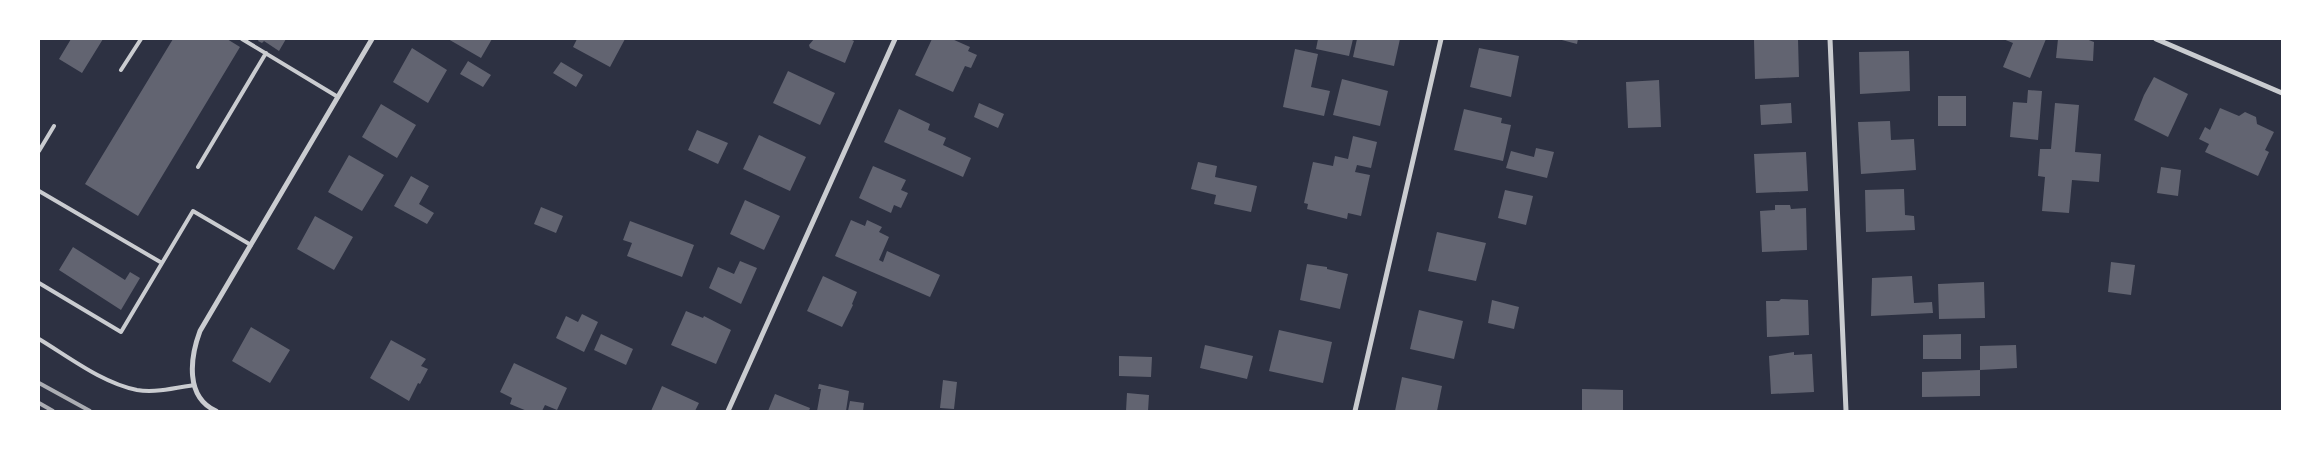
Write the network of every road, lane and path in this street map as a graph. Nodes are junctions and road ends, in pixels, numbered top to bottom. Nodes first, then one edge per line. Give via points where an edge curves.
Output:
1 (141, 39) edge
2 (242, 39) edge
3 (372, 39) edge
4 (896, 39) edge
5 (1441, 39) edge
6 (1830, 39) edge
7 (2156, 39) edge
8 (266, 53) junction
9 (121, 70) dead end
10 (2282, 93) edge
11 (338, 97) junction
12 (54, 126) dead end
13 (39, 151) edge
14 (198, 167) dead end
15 (39, 191) edge
16 (251, 245) junction
17 (162, 263) junction
18 (39, 283) edge
19 (39, 339) edge
20 (194, 385) junction
21 (216, 411) edge
22 (728, 411) edge
23 (1355, 411) edge
24 (1846, 411) edge

1 - 9 lane
2 - 8 lane
3 - 11 street
4 - 22 street
5 - 23 street
6 - 24 street
7 - 10 street
8 - 11 lane
8 - 14 lane
11 - 16 street
12 - 13 lane
15 - 17 lane
16 - 17 lane via 193,211
16 - 20 street via 200,331 192,362
17 - 18 lane via 121,332
19 - 20 lane via 119,384 139,390
20 - 21 street via 202,402

